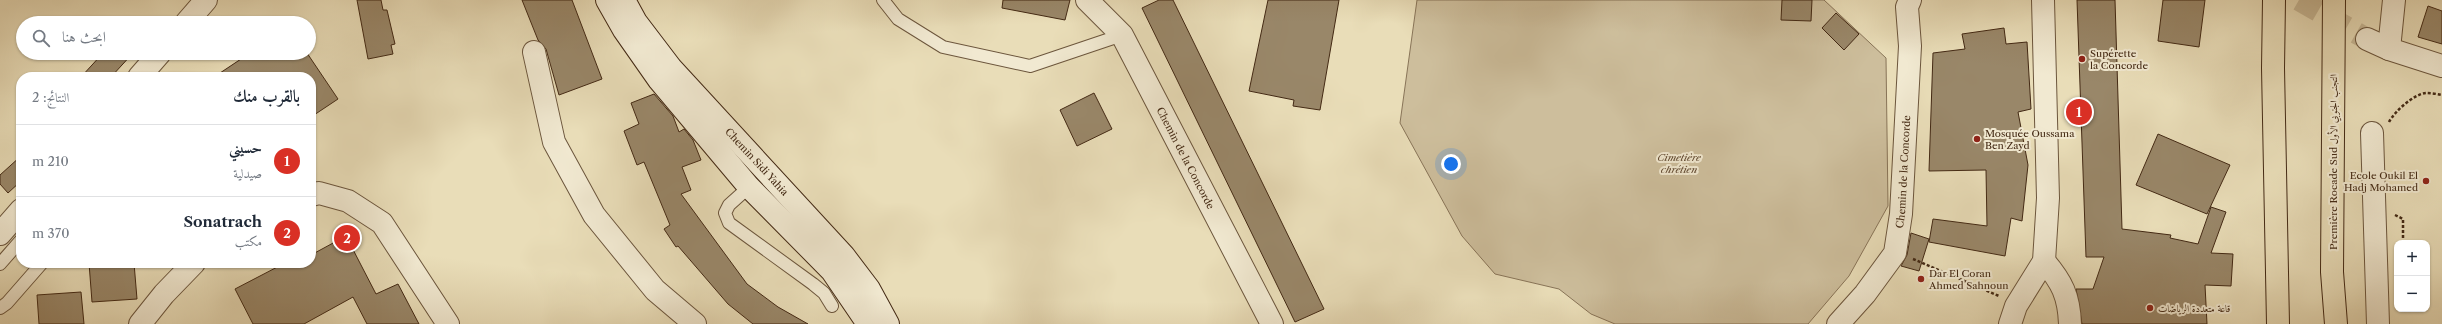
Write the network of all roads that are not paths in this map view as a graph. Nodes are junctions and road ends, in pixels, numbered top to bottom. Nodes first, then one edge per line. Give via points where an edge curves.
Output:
1 (206, 0) edge
2 (608, 0) edge
3 (624, 0) edge
4 (883, 0) edge
5 (1088, 0) edge
6 (2043, 0) edge
7 (2274, 0) edge
8 (2334, 0) edge
9 (2394, 0) edge
10 (1904, 2) edge
11 (192, 16) edge
12 (1122, 35) junction
13 (2367, 39) tunnel mouth
14 (2389, 49) junction
15 (534, 52) dead end
16 (154, 60) edge
17 (2442, 66) edge
18 (143, 72) edge
19 (2380, 129) road end
20 (749, 187) junction
21 (316, 194) edge
22 (16, 216) edge
23 (0, 234) edge
24 (16, 246) edge
25 (2044, 261) junction
26 (0, 264) edge
27 (38, 268) edge
28 (189, 268) edge
29 (832, 306) dead end
30 (0, 308) edge
31 (2013, 315) edge
32 (140, 324) edge
33 (448, 324) edge
34 (695, 324) edge
35 (868, 324) edge
36 (888, 324) edge
37 (1272, 324) edge
38 (1838, 324) edge
39 (2070, 324) edge
40 (2278, 324) edge
41 (2336, 324) edge
42 (2378, 324) edge

1 - 11 street
2 - 20 street, Chemin Sidi Yahia via 624,30 659,80
3 - 36 street, Chemin Sidi Yahia via 636,22 672,68 844,256 869,289
4 - 12 lane via 898,19 943,47 1030,66
5 - 12 street, Chemin de la Concorde
6 - 25 street via 2048,198
7 - 40 highway
8 - 41 highway, Première Rocade Sud التجنب الجنوبي الأول via 2332,272
9 - 14 street
10 - 38 street, Chemin de la Concorde via 1910,46 1901,214 1894,253 1865,294
12 - 37 street, Chemin de la Concorde
13 - 14 street
14 - 17 street
15 - 34 street via 554,142 594,215 655,290
16 - 18 street
19 - 42 street
20 - 29 lane via 729,205 725,213 729,223 813,284 824,293
20 - 35 street, Chemin Sidi Yahia via 832,271
21 - 33 street via 348,201 382,223
22 - 23 street
24 - 26 lane
25 - 31 street
25 - 39 street via 2061,281 2070,311
27 - 30 lane
28 - 32 street

